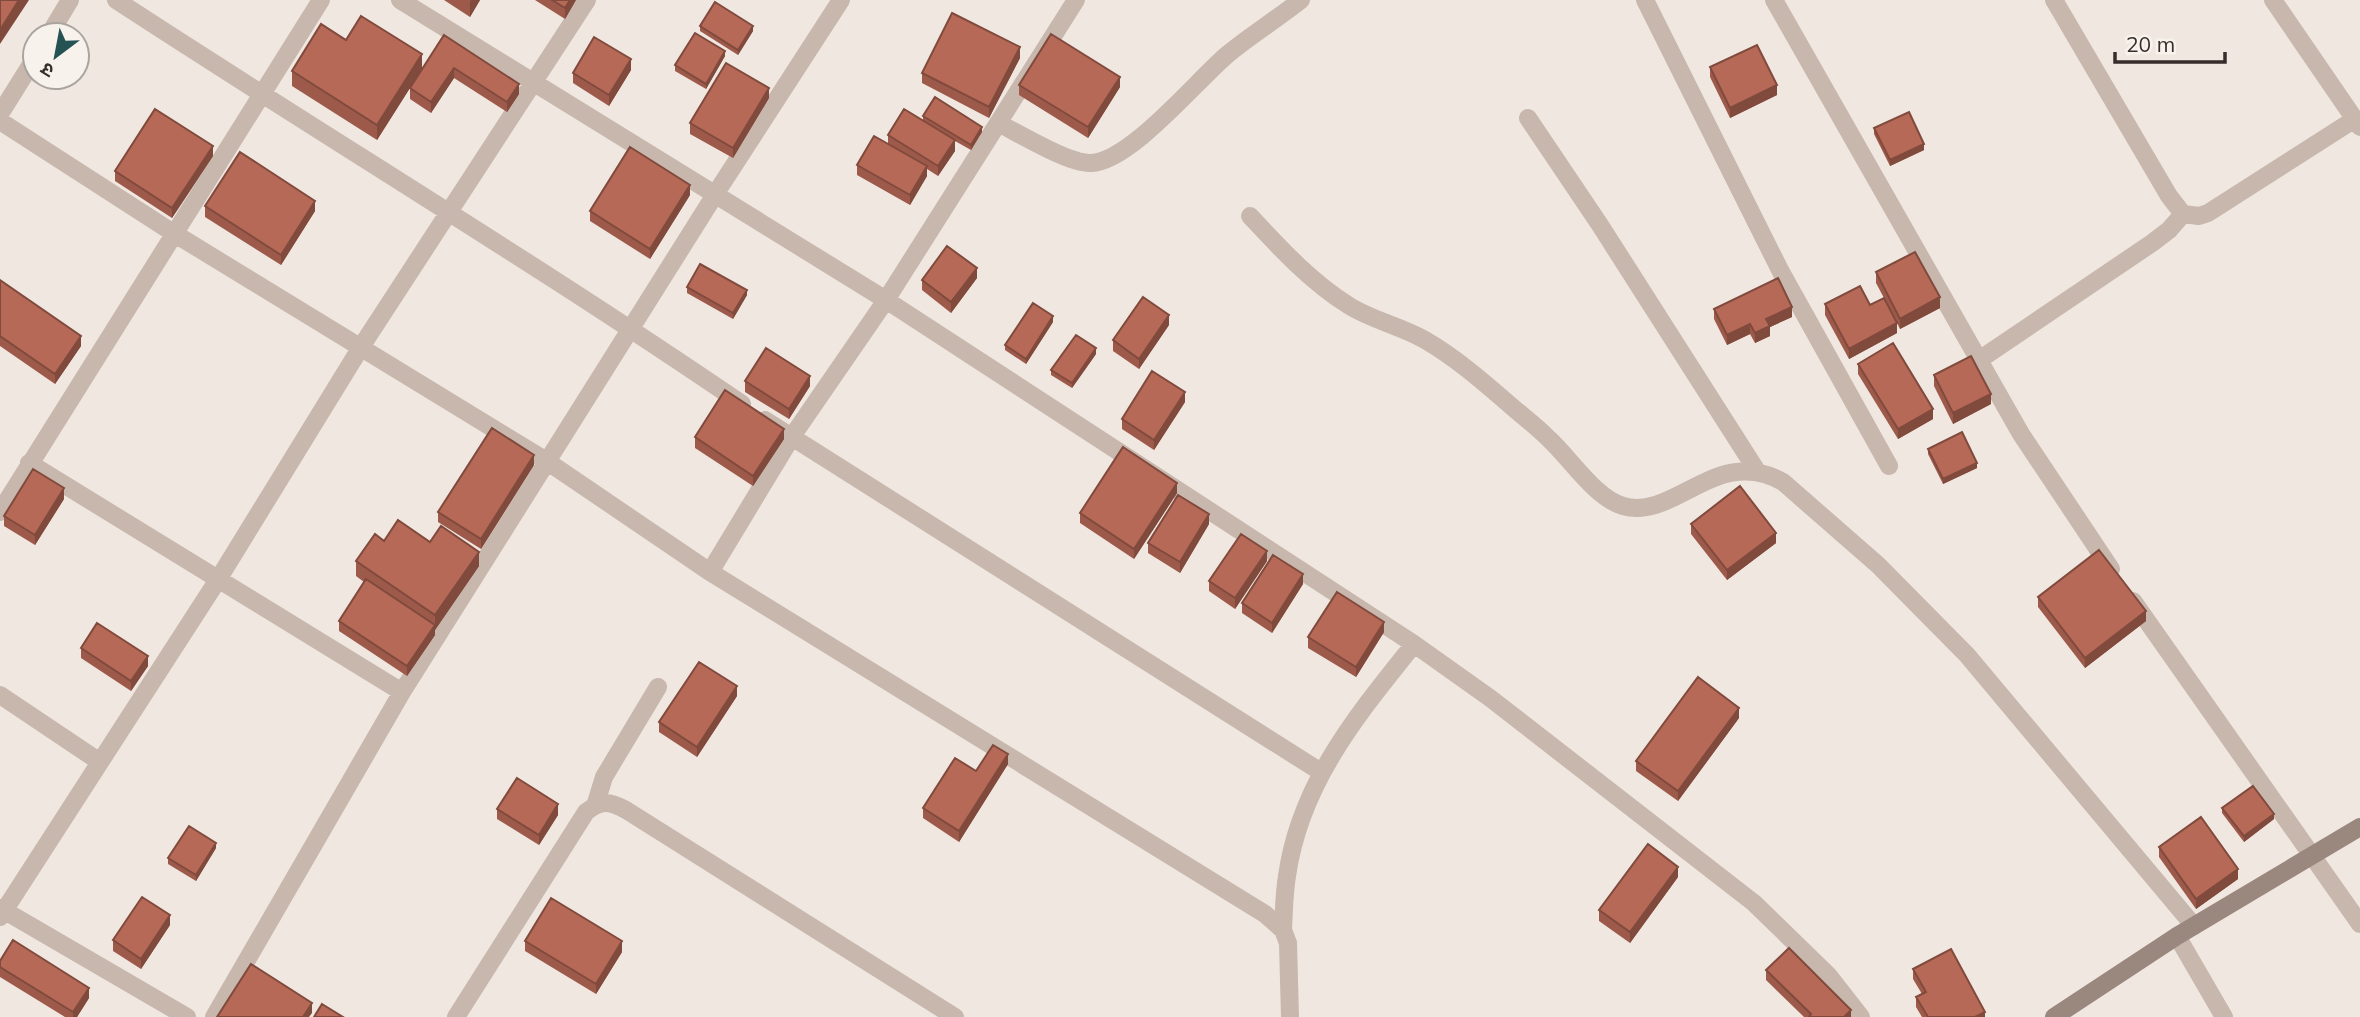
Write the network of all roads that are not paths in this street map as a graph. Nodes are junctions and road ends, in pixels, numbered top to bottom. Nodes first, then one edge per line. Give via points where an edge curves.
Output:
1 (71, 0) edge
2 (116, 0) edge
3 (321, 0) edge
4 (400, 0) edge
5 (587, 0) edge
6 (841, 0) edge
7 (1076, 0) edge
8 (1301, 0) edge
9 (1645, 0) edge
10 (1774, 0) edge
11 (2054, 0) edge
12 (2273, 0) edge
13 (58, 21) edge
14 (21, 80) edge
15 (534, 82) junction
16 (261, 95) junction
17 (0, 114) edge
18 (1528, 118) dead end
19 (0, 121) edge
20 (998, 123) junction
21 (2358, 123) edge
22 (716, 193) junction
23 (449, 214) junction
24 (2183, 214) junction
25 (1250, 216) dead end
26 (175, 234) junction
27 (886, 300) junction
28 (632, 329) junction
29 (361, 347) junction
30 (1979, 360) junction
31 (791, 438) junction
32 (548, 462) junction
33 (29, 463) junction
34 (1889, 466) dead end
35 (1757, 471) junction
36 (0, 513) edge
37 (710, 572) junction
38 (219, 578) junction
39 (1414, 643) junction
40 (658, 687) dead end
41 (402, 692) junction
42 (0, 695) edge
43 (100, 762) junction
44 (1321, 772) junction
45 (596, 803) junction
46 (2360, 827) edge
47 (2312, 857) junction
48 (1, 912) edge
49 (2360, 924) edge
50 (2194, 926) junction
51 (1283, 930) junction
52 (2177, 936) junction
53 (187, 1017) edge
54 (214, 1017) edge
55 (456, 1017) edge
56 (956, 1017) edge
57 (1290, 1017) edge
58 (1861, 1017) edge
59 (2054, 1017) edge
60 (2224, 1017) edge

1 - 13 street
2 - 16 street
3 - 16 street
4 - 15 street
5 - 15 street
6 - 22 street
7 - 20 street
8 - 20 street via 1228,54 1151,127 1104,161 1075,161
9 - 34 street via 1781,272
10 - 30 street
11 - 24 street
12 - 21 street
14 - 17 street
15 - 22 street
15 - 23 street
16 - 23 street
16 - 26 street
18 - 35 street
19 - 26 street
20 - 27 street
21 - 24 street via 2208,213
22 - 27 street
22 - 28 street
23 - 28 street
23 - 29 street
24 - 30 street via 2152,243
25 - 35 street via 1290,259 1349,306 1425,340 1467,369 1550,439 1604,497 1639,508 1721,475
26 - 29 street
26 - 33 street
27 - 31 street
27 - 39 street
28 - 31 street
28 - 32 street
29 - 32 street
29 - 38 street
30 - 47 street via 2053,486
31 - 37 street
31 - 44 street
32 - 37 street
32 - 41 street
33 - 36 street
33 - 38 street
35 - 50 street via 1770,474 1793,491 1878,565 1967,655
37 - 51 street via 1249,904
38 - 41 street
38 - 43 street
39 - 44 street via 1360,710
39 - 58 street via 1754,903 1829,976
40 - 45 street via 604,777
41 - 54 street
42 - 43 street
43 - 48 street
44 - 51 street via 1309,797 1287,876
45 - 55 street via 586,811
45 - 56 street via 626,810
46 - 47 street
47 - 49 street
47 - 50 street
48 - 53 street
50 - 52 street
51 - 57 street via 1289,957
52 - 59 street
52 - 60 street

